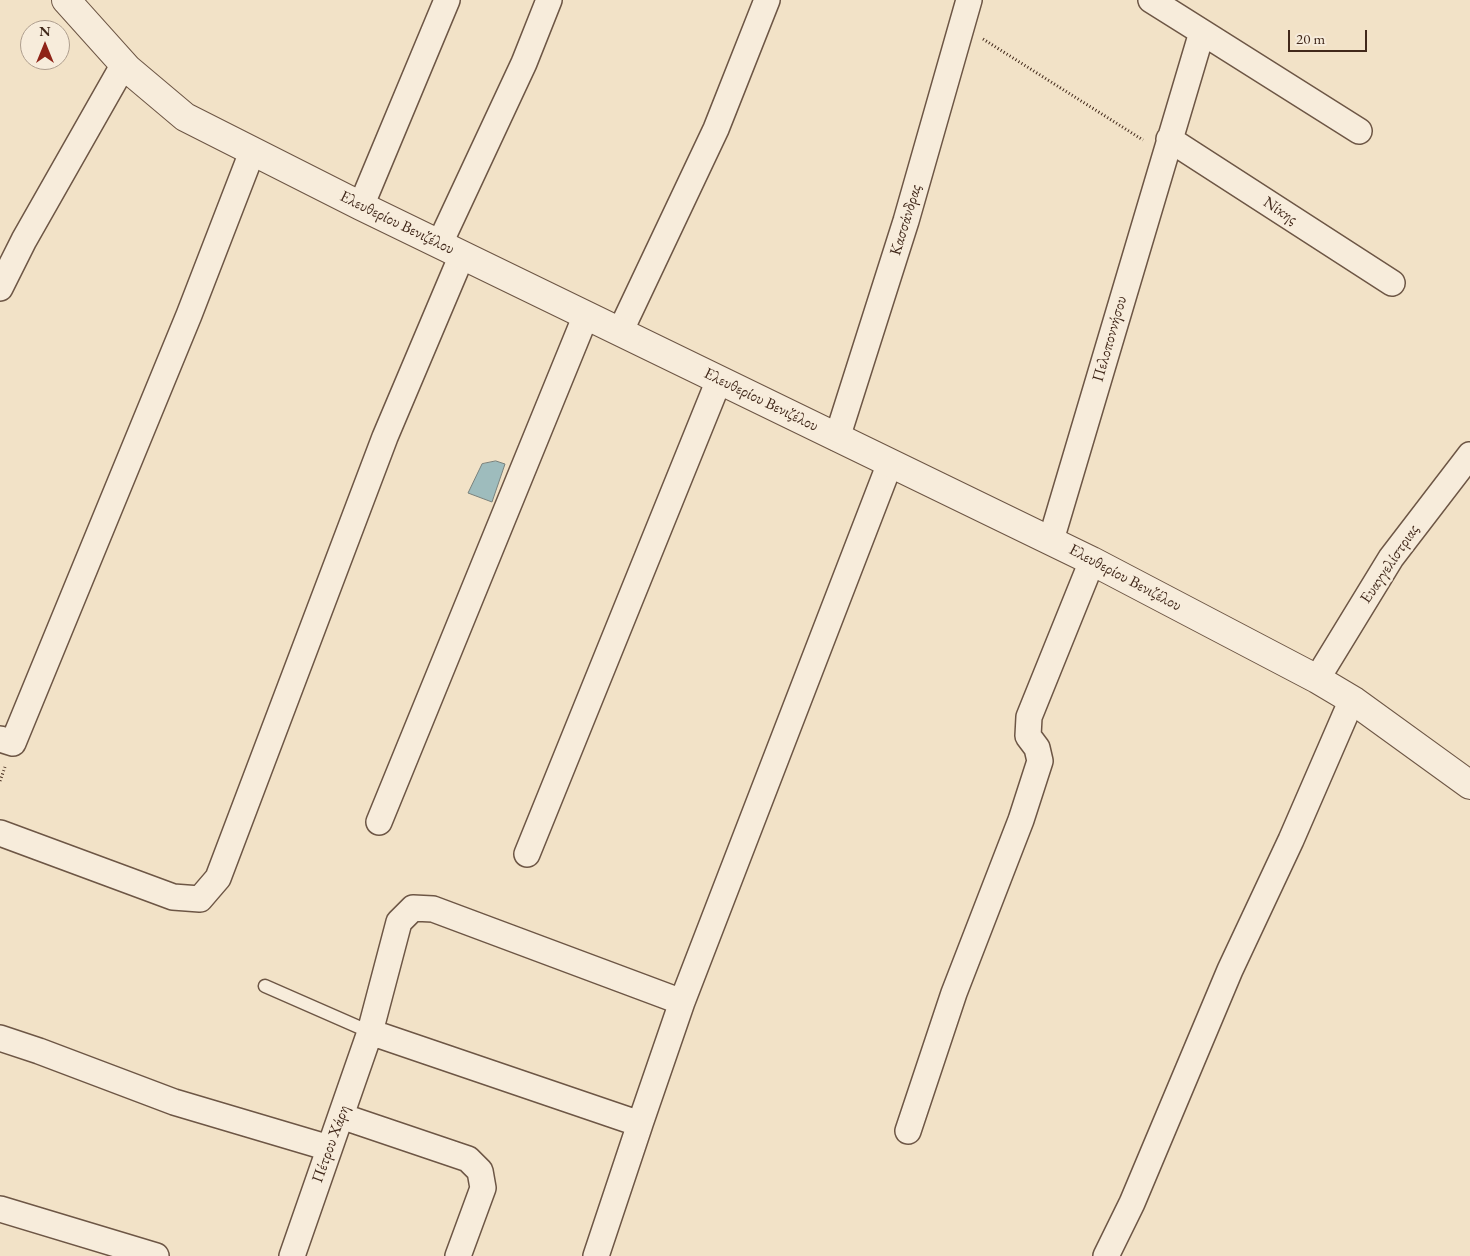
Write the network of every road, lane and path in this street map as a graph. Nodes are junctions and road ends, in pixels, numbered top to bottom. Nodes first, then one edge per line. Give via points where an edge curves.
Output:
1 (448, 0) edge
2 (549, 0) edge
3 (767, 0) edge
4 (970, 0) edge
5 (1151, 0) edge
6 (73, 3) edge
7 (961, 26) junction
8 (1202, 32) junction
9 (124, 64) junction
10 (1359, 131) dead end
11 (1166, 147) junction
12 (252, 152) junction
13 (361, 206) junction
14 (451, 249) junction
15 (1392, 283) dead end
16 (0, 288) edge
17 (586, 315) junction
18 (620, 332) junction
19 (719, 380) junction
20 (838, 438) junction
21 (1470, 455) edge
22 (890, 463) junction
23 (1051, 540) junction
24 (1092, 561) junction
25 (1317, 678) junction
26 (1354, 701) junction
27 (0, 739) edge
28 (1470, 785) edge
29 (379, 822) dead end
30 (0, 833) edge
31 (527, 854) dead end
32 (265, 986) dead end
33 (682, 1002) junction
34 (370, 1032) junction
35 (0, 1038) edge
36 (341, 1116) junction
37 (640, 1124) junction
38 (908, 1131) dead end
39 (329, 1148) junction
40 (0, 1209) edge
41 (156, 1256) edge
42 (292, 1256) edge
43 (458, 1256) edge
44 (596, 1256) edge
45 (1106, 1256) edge

1 - 13 street
2 - 14 street
3 - 18 street via 716,129
4 - 7 street, Κασσάνδρας
5 - 8 street
6 - 9 street, Ελευθερίου Βενιζέλου
7 - 11 path
7 - 20 street, Κασσάνδρας via 906,221
8 - 10 street
8 - 11 street, Πελοποννήσου
9 - 12 street, Ελευθερίου Βενιζέλου via 185,118
9 - 16 street
11 - 15 street, Νίκης
11 - 23 street, Πελοποννήσου
12 - 13 street, Ελευθερίου Βενιζέλου
12 - 27 street via 189,315 13,743
13 - 14 street, Ελευθερίου Βενιζέλου
14 - 17 street, Ελευθερίου Βενιζέλου
14 - 30 street via 385,437 218,878 200,899 173,897
17 - 18 street, Ελευθερίου Βενιζέλου
17 - 29 street
18 - 19 street, Ελευθερίου Βενιζέλου
19 - 20 street, Ελευθερίου Βενιζέλου
19 - 31 street
20 - 22 street, Ελευθερίου Βενιζέλου
21 - 25 street, Ευαγγελίστριας via 1391,558
22 - 23 street, Ελευθερίου Βενιζέλου
22 - 33 street
23 - 24 street, Ελευθερίου Βενιζέλου
24 - 25 street, Ελευθερίου Βενιζέλου
24 - 38 street via 1029,717 1028,736 1037,748 1040,761 1022,820 954,993
25 - 26 street, Ελευθερίου Βενιζέλου
26 - 28 street, Ελευθερίου Βενιζέλου
26 - 45 street via 1230,970 1132,1203
32 - 34 lane
33 - 34 street, Πέτρου Χάρη via 433,909 412,908 399,922
33 - 37 street
34 - 36 street, Πέτρου Χάρη
34 - 37 street
35 - 39 street via 174,1102
36 - 39 street, Πέτρου Χάρη
36 - 43 street via 468,1158 480,1171 483,1188
37 - 44 street
39 - 42 street, Πέτρου Χάρη
40 - 41 street

